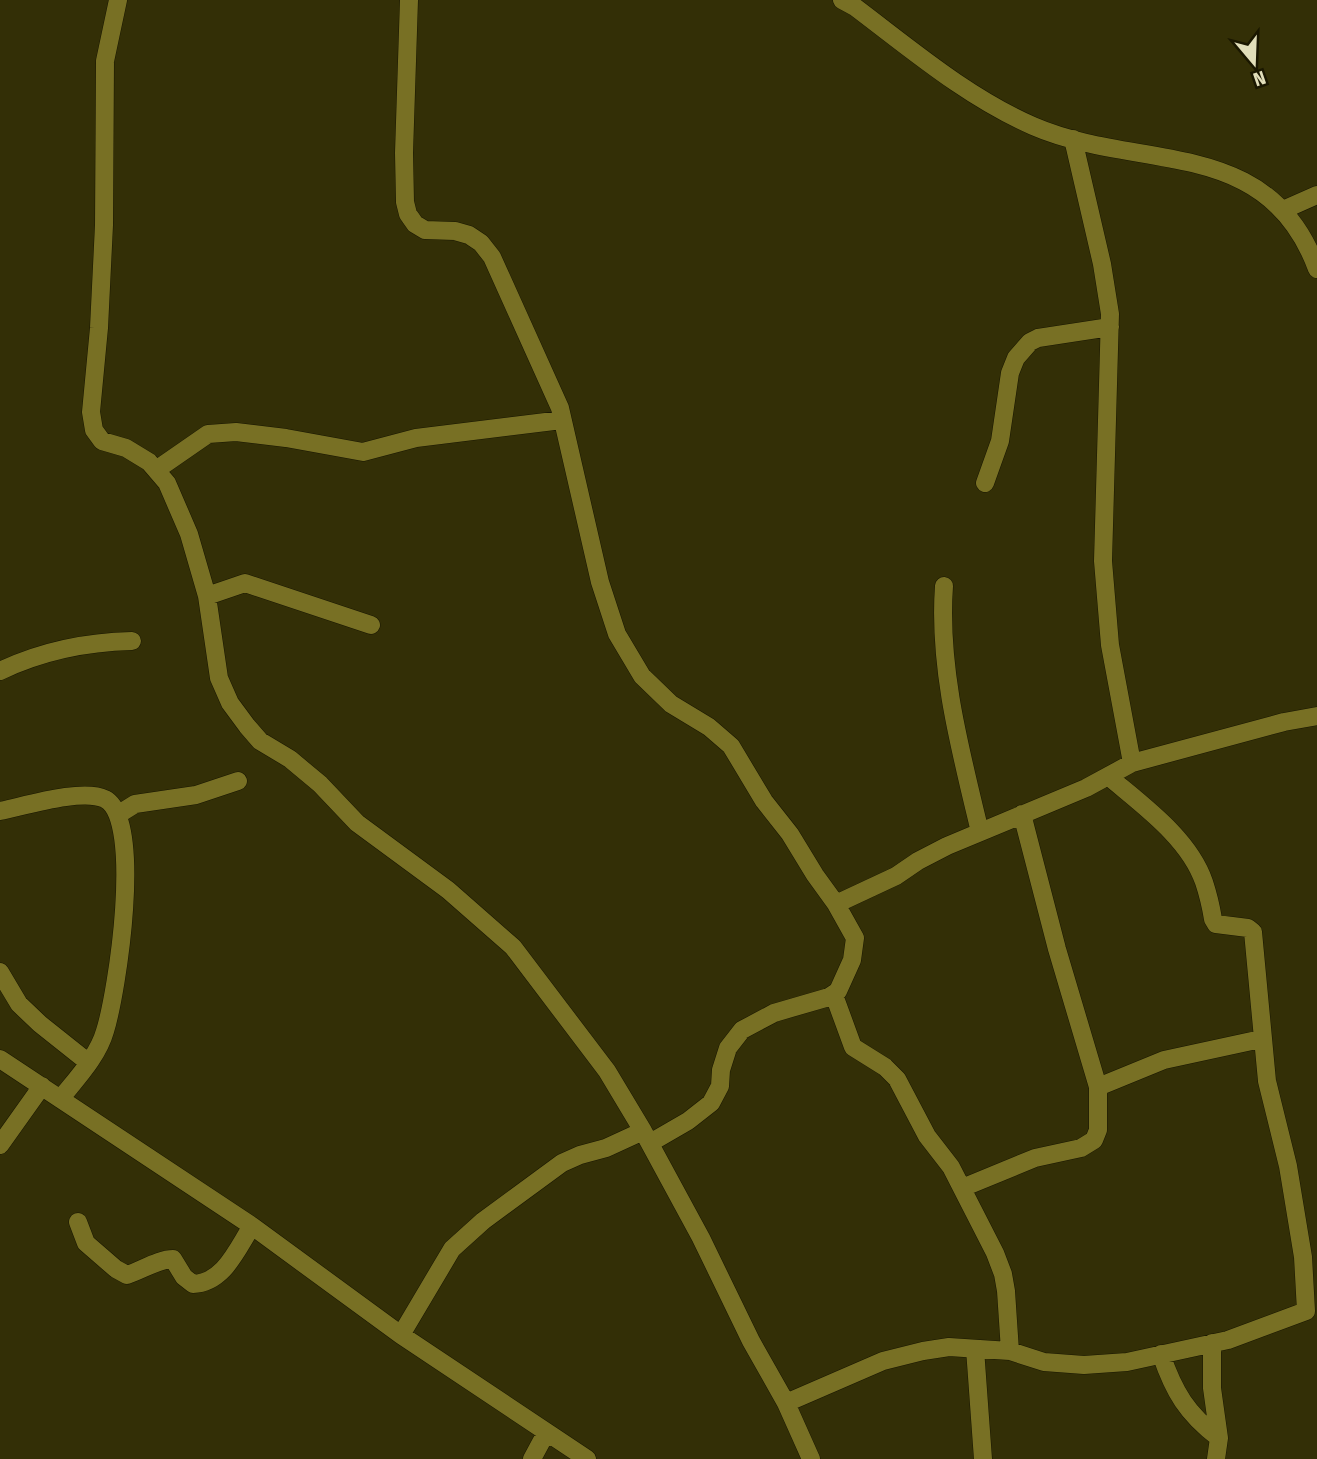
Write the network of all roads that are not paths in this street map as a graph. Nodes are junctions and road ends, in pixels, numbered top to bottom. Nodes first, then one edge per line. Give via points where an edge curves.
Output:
1 (118, 0) edge
2 (409, 0) edge
3 (842, 0) edge
4 (1073, 139) junction
5 (1317, 195) edge
6 (1283, 210) junction
7 (1316, 265) edge
8 (1110, 327) junction
9 (562, 420) junction
10 (156, 470) junction
11 (985, 484) dead end
12 (944, 586) dead end
13 (207, 596) junction
14 (371, 625) dead end
15 (132, 641) dead end
16 (0, 671) edge
17 (1317, 716) edge
18 (1132, 763) junction
19 (1108, 776) junction
20 (239, 781) dead end
21 (0, 811) edge
22 (119, 814) junction
23 (1022, 814) junction
24 (980, 832) junction
25 (836, 904) junction
26 (0, 972) edge
27 (834, 995) junction
28 (1261, 1039) junction
29 (0, 1059) edge
30 (89, 1063) junction
31 (42, 1086) junction
32 (1098, 1087) junction
33 (61, 1098) junction
34 (647, 1137) junction
35 (0, 1145) edge
36 (962, 1188) junction
37 (78, 1222) dead end
38 (252, 1226) junction
39 (1312, 1309) edge
40 (401, 1335) junction
41 (1212, 1343) junction
42 (975, 1349) junction
43 (1010, 1351) junction
44 (1161, 1354) junction
45 (786, 1403) junction
46 (546, 1433) junction
47 (1219, 1437) junction
48 (533, 1459) edge
49 (587, 1459) edge
50 (811, 1459) edge
51 (983, 1459) edge
52 (1216, 1459) edge

1 - 10 street via 105,61 104,225 90,412 102,441 126,448
2 - 9 street via 404,153 408,214 425,230 470,235 492,257
3 - 4 street via 959,86 1033,126
4 - 6 street via 1201,164 1246,181
4 - 8 street via 1102,264
5 - 6 street
6 - 7 street
8 - 11 street via 1049,334 1034,339 1016,358 1000,441
8 - 18 street via 1103,561 1110,645
9 - 10 street via 416,438 363,452 218,432 208,434
9 - 25 street via 600,582 617,634 642,676 671,704 731,746
10 - 13 street via 167,483 189,534
12 - 24 street via 948,684
13 - 14 street via 245,583
13 - 34 street via 219,678 247,726 260,741 320,784 357,824 448,890 513,947 607,1071
15 - 16 street via 62,649
17 - 18 street
18 - 19 street
19 - 23 street
19 - 28 street via 1190,856 1203,880 1216,924 1253,932
20 - 22 street via 135,804
21 - 22 street via 97,796
22 - 30 street via 125,885 121,955 105,1034
23 - 24 street
23 - 32 street
24 - 25 street
25 - 27 street via 855,937 855,949
26 - 30 street via 19,1004
27 - 34 street via 774,1013 742,1030 728,1048 720,1086 711,1103 688,1121
27 - 36 street via 853,1047 897,1079
28 - 32 street via 1164,1060
28 - 39 street
29 - 31 street
30 - 33 street
31 - 33 street
31 - 35 street
32 - 36 street via 1100,1113 1094,1140 1081,1148 1026,1161
33 - 38 street
34 - 40 street via 562,1163 484,1221 452,1249
34 - 45 street
36 - 43 street via 1003,1274
37 - 38 street via 86,1243 127,1275 162,1259 173,1259 193,1284 210,1281 227,1267
38 - 40 street
39 - 41 street
40 - 46 street
41 - 44 street
41 - 47 street
42 - 43 street
42 - 45 street via 949,1347 883,1361
42 - 51 street
43 - 44 street via 1044,1362 1084,1365
44 - 47 street via 1184,1405
45 - 50 street
46 - 48 street
46 - 49 street
47 - 52 street

